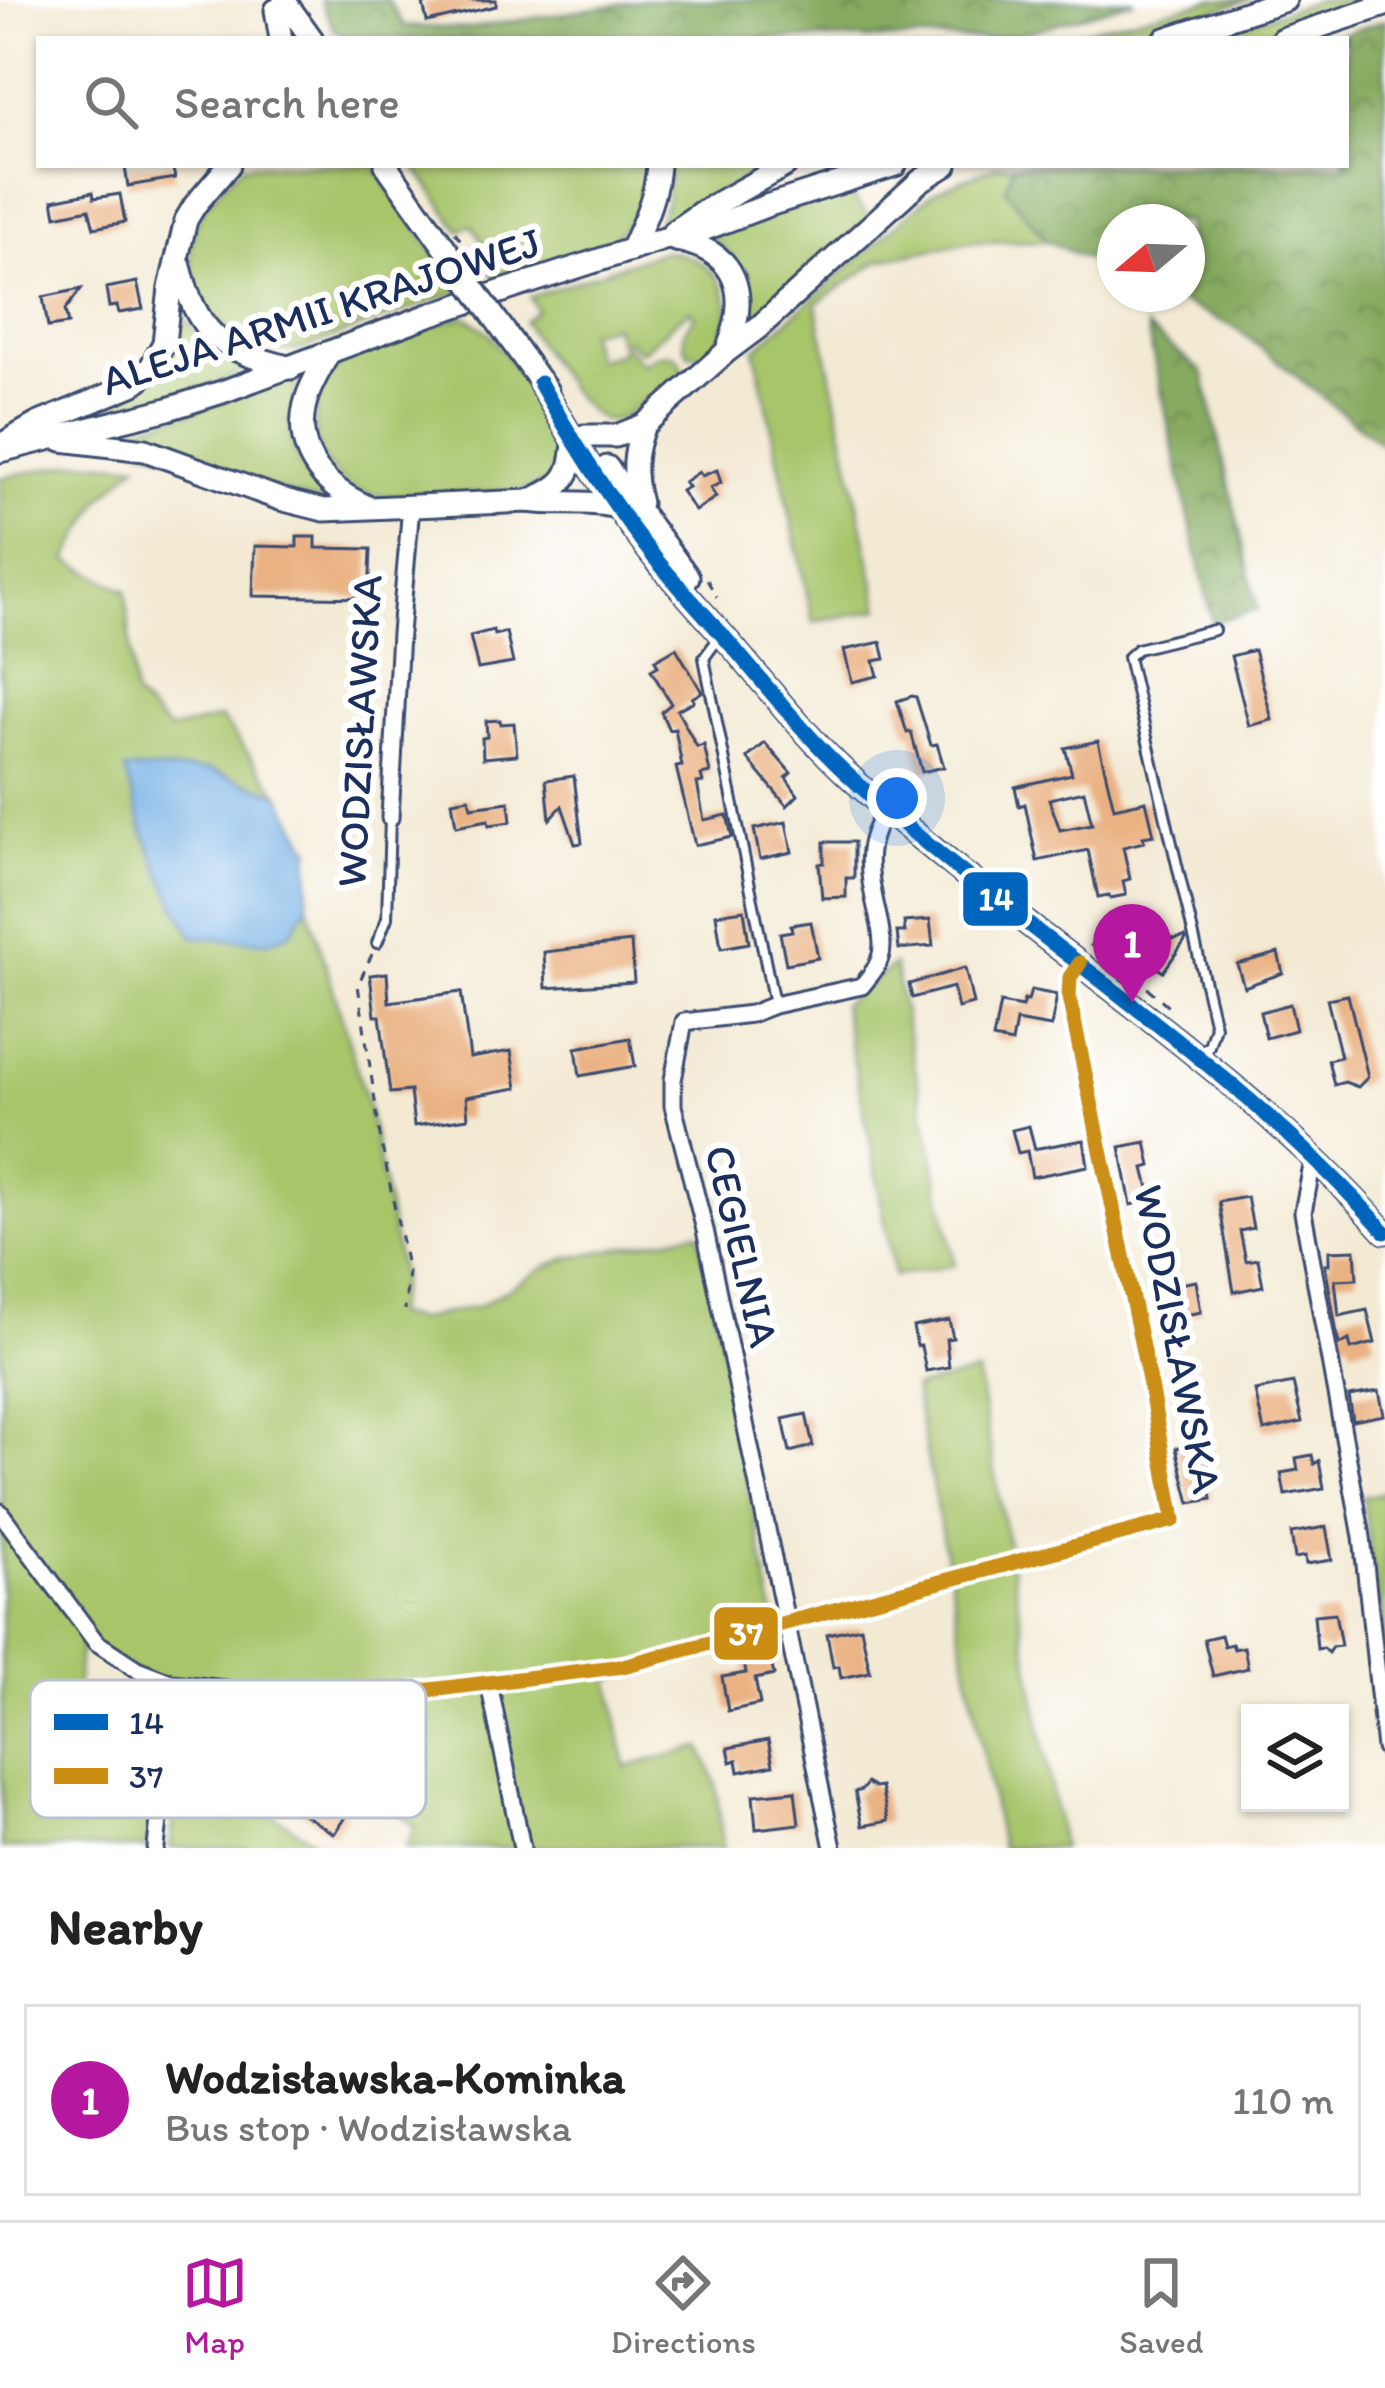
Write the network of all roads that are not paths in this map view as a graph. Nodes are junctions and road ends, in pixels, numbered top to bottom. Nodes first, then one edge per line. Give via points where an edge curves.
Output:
1 (1285, 0) edge
2 (277, 3) edge
3 (1385, 5) edge
4 (281, 36) edge
5 (294, 36) edge
6 (309, 36) edge
7 (1175, 36) edge
8 (1291, 36) edge
9 (226, 168) edge
10 (390, 168) edge
11 (658, 168) edge
12 (781, 168) edge
13 (886, 168) edge
14 (941, 168) edge
15 (664, 239) junction
16 (631, 250) junction
17 (178, 260) junction
18 (727, 351) junction
19 (328, 354) junction
20 (292, 368) junction
21 (644, 425) junction
22 (55, 438) junction
23 (579, 438) junction
24 (0, 448) edge
25 (528, 502) junction
26 (411, 506) junction
27 (617, 507) junction
28 (370, 508) junction
29 (643, 515) junction
30 (1214, 631) dead end
31 (728, 642) junction
32 (888, 809) junction
33 (390, 818) joint
34 (376, 943) road end
35 (1080, 963) junction
36 (774, 1005) junction
37 (1194, 1055) junction
38 (1314, 1156) junction
39 (1385, 1232) edge
40 (0, 1512) edge
41 (786, 1624) junction
42 (165, 1680) edge
43 (490, 1683) junction
44 (426, 1691) edge
45 (1385, 1748) edge
46 (159, 1818) edge
47 (156, 1848) edge
48 (522, 1848) edge
49 (833, 1848) edge

1 - 7 main road
2 - 4 main road
2 - 5 main road
2 - 6 main road
3 - 8 main road
9 - 17 main road via 186,220
10 - 23 main road, bridge
11 - 16 main road
12 - 15 main road, ALEJA ARMII KRAJOWEJ
13 - 15 main road, ALEJA ARMII KRAJOWEJ
14 - 18 main road
15 - 16 main road, ALEJA ARMII KRAJOWEJ
15 - 18 main road via 713,254 737,285 738,321
16 - 19 main road, ALEJA ARMII KRAJOWEJ
17 - 20 main road via 190,302 211,333 239,352
17 - 24 main road via 164,343 148,372
18 - 21 main road
19 - 20 main road, ALEJA ARMII KRAJOWEJ
19 - 28 main road via 308,396 302,440 319,474
20 - 22 main road, ALEJA ARMII KRAJOWEJ
21 - 23 main road
21 - 29 main road via 633,469
22 - 24 main road, ALEJA ARMII KRAJOWEJ
22 - 28 main road via 145,450 323,510
23 - 25 main road via 559,487
23 - 27 main road
23 - 29 main road
25 - 26 main road
25 - 27 main road
26 - 28 main road
26 - 33 street, WODZISŁAWSKA
27 - 31 main road
29 - 31 main road
30 - 37 lane via 1128,657 1215,1026 1209,1046
31 - 32 main road via 806,733
31 - 36 lane via 704,658
32 - 35 main road
32 - 36 street, CEGIELNIA via 868,847 879,962 862,986
33 - 34 lane, WODZISŁAWSKA via 387,918
35 - 37 main road
35 - 41 street, WODZISŁAWSKA via 1069,998 1174,1520
36 - 41 street, CEGIELNIA via 684,1022 673,1106
37 - 38 main road
38 - 39 main road
38 - 45 street via 1303,1212 1362,1537
40 - 42 street via 96,1642
41 - 43 street via 622,1666
41 - 49 street, CEGIELNIA
43 - 44 street
43 - 48 street
46 - 47 street

